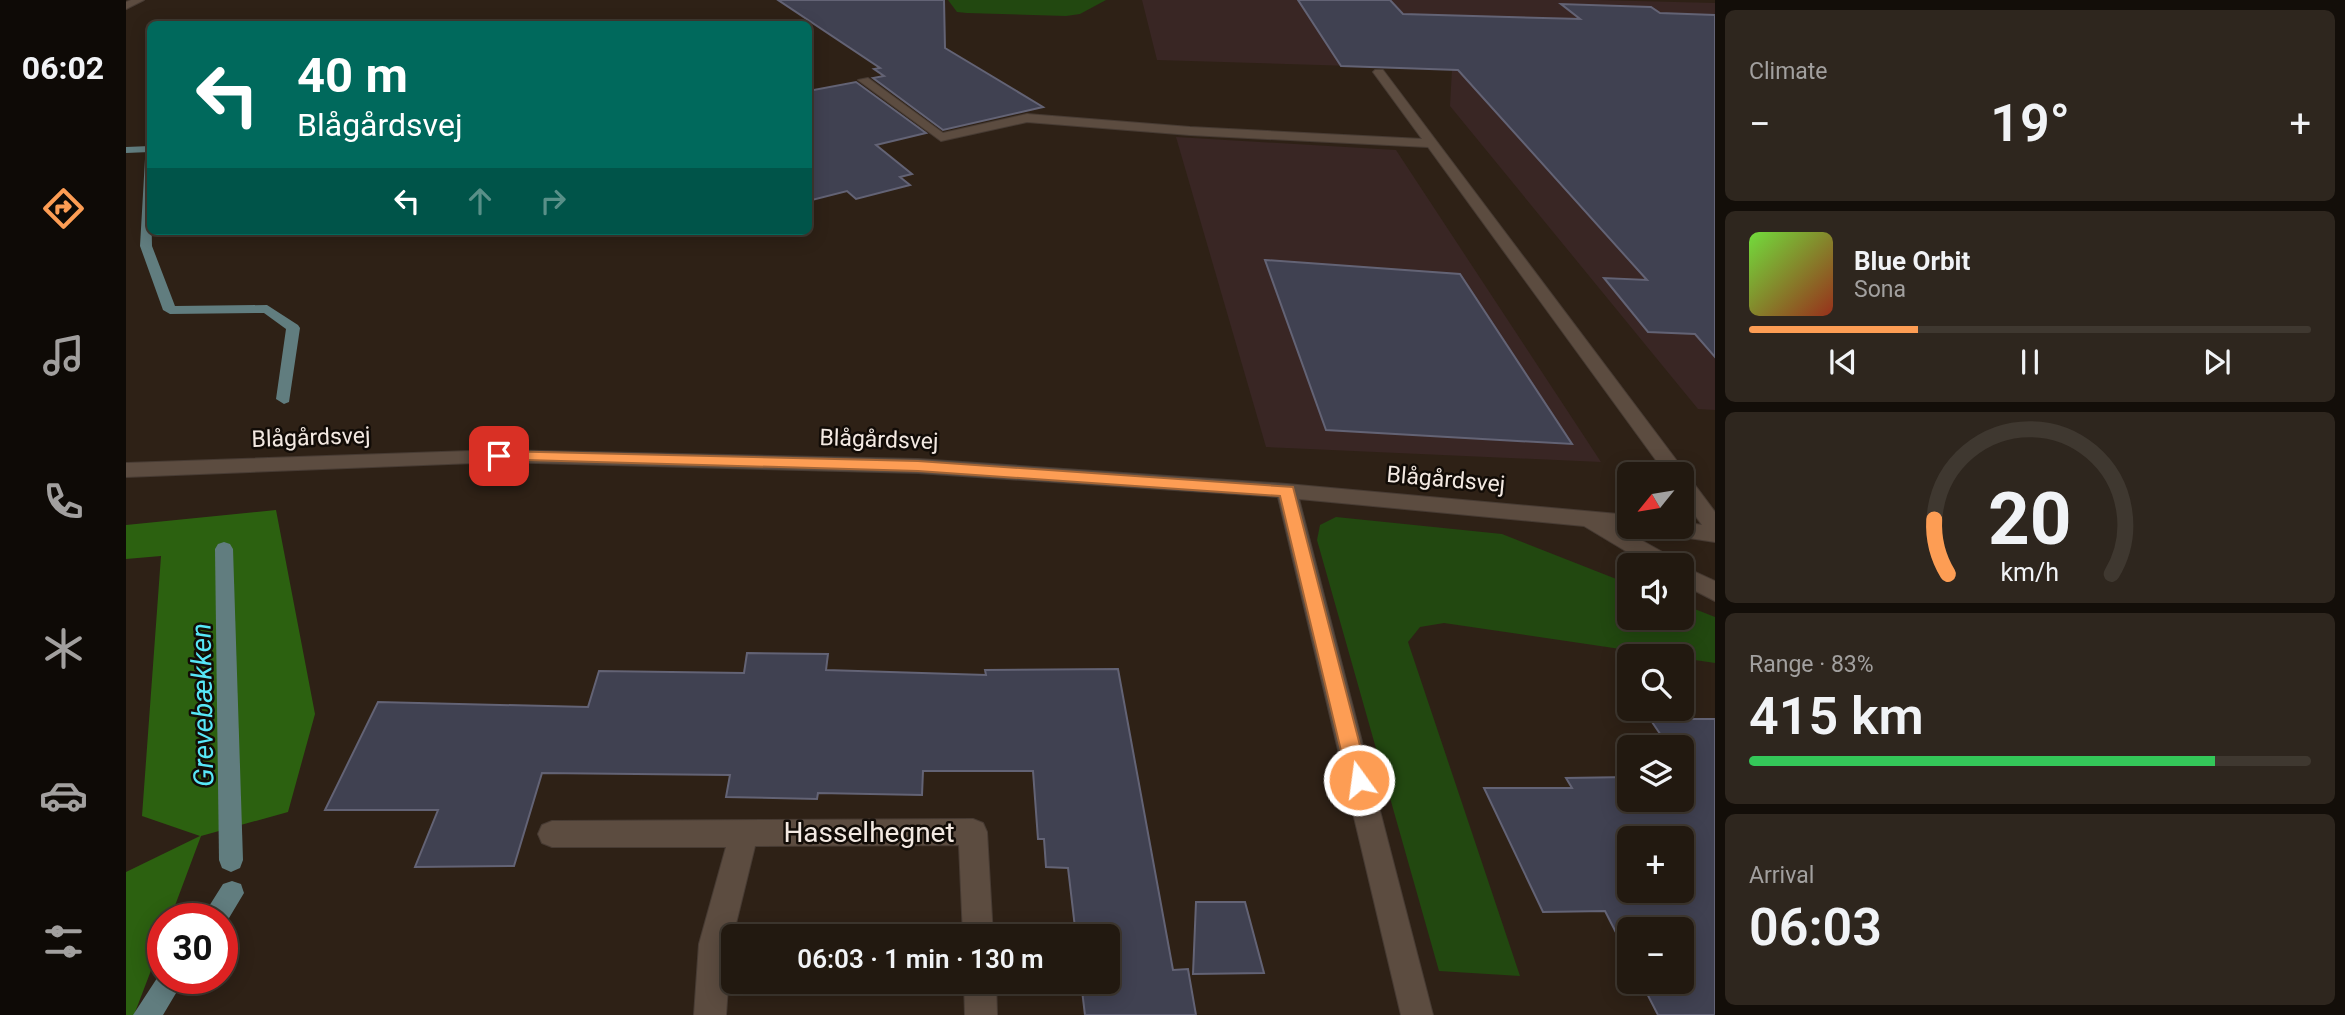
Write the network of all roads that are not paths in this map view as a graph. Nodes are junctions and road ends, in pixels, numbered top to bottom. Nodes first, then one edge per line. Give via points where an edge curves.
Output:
1 (139, 0) edge
2 (126, 6) edge
3 (1379, 72) dead end
4 (864, 80) dead end
5 (1432, 143) junction
6 (1667, 462) edge
7 (126, 470) edge
8 (1287, 491) junction
9 (1694, 498) edge
10 (1581, 517) junction
11 (1617, 522) edge
12 (1715, 527) edge
13 (1694, 531) edge
14 (1715, 534) edge
15 (1646, 553) edge
16 (1694, 581) edge
17 (1715, 592) edge
18 (744, 833) junction
19 (552, 834) dead end
20 (977, 924) edge
21 (980, 994) edge
22 (710, 1015) edge
23 (981, 1015) edge
24 (1417, 1015) edge

1 - 2 street
3 - 5 street
4 - 5 street via 941,137 1027,118
5 - 6 street
7 - 8 street, Blågårdsvej via 499,456 918,466
8 - 10 street, Blågårdsvej
8 - 24 street
9 - 12 street
10 - 11 street, Blågårdsvej
10 - 15 street
13 - 14 street
16 - 17 street
18 - 19 street, Hasselhegnet
18 - 20 street, Hasselhegnet via 973,832
18 - 22 street via 715,944
21 - 23 street

